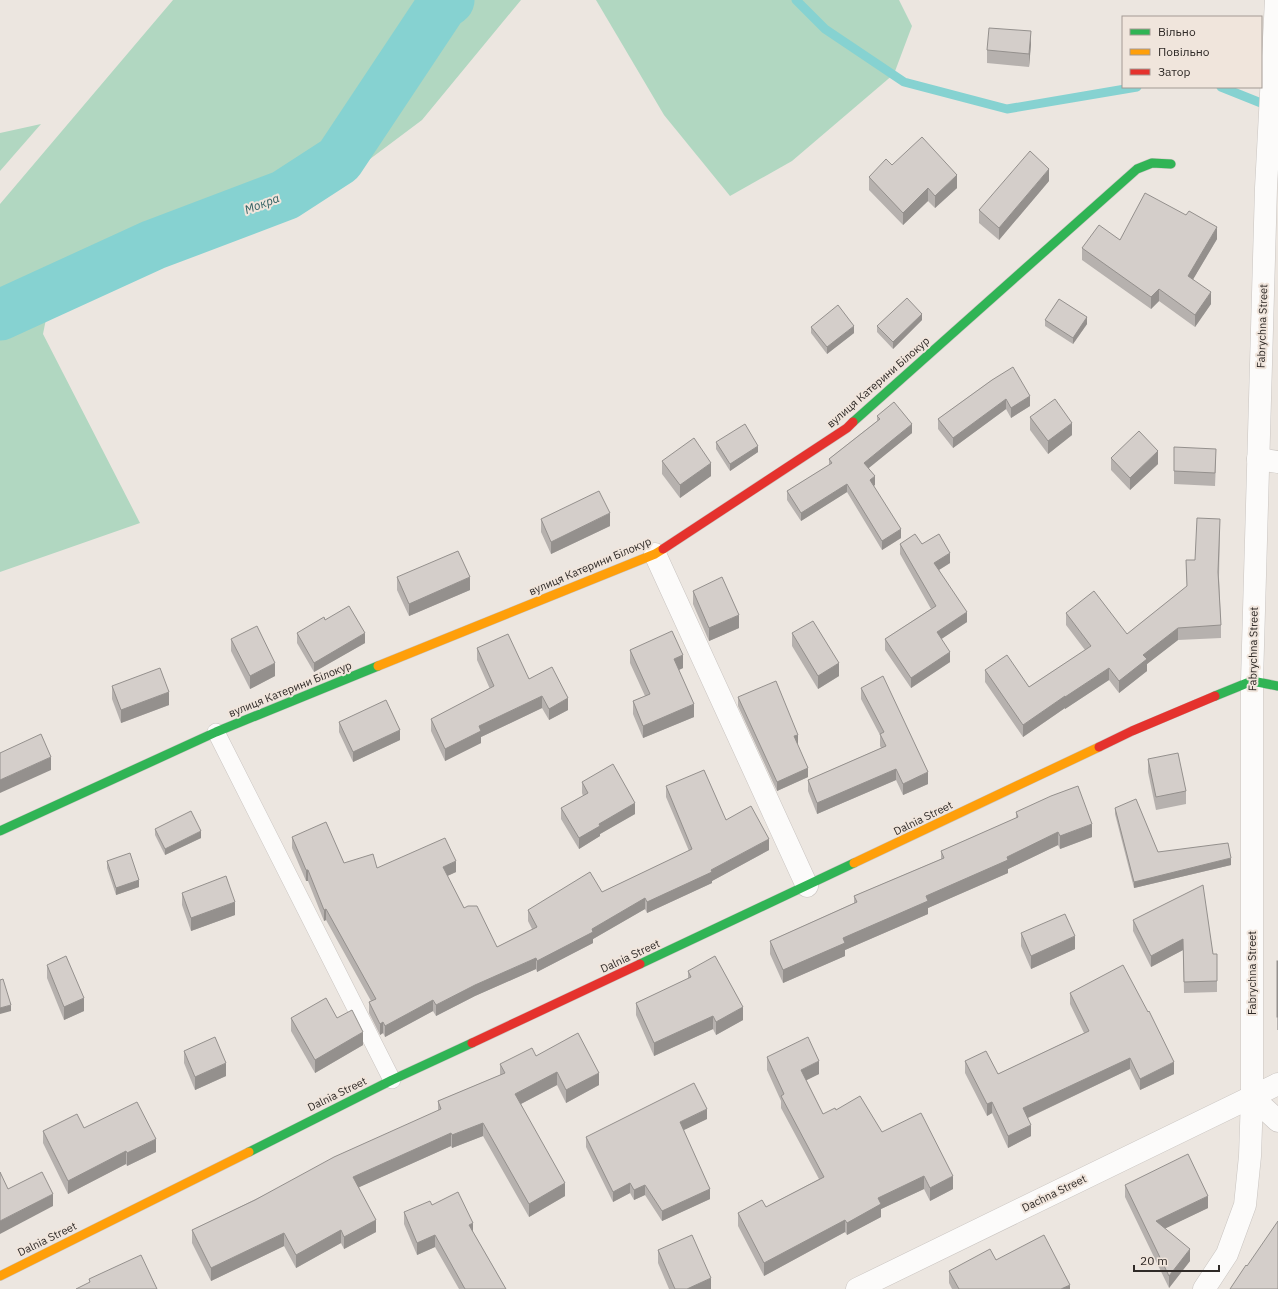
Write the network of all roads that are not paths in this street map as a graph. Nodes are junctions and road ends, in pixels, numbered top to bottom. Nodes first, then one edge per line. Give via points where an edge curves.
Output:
1 (1276, 0) edge
2 (1171, 164) dead end
3 (1271, 246) edge
4 (1268, 460) edge
5 (655, 554) junction
6 (1252, 681) junction
7 (1278, 686) edge
8 (216, 732) junction
9 (0, 831) edge
10 (807, 886) junction
11 (392, 1080) junction
12 (1278, 1084) edge
13 (1252, 1097) junction
14 (1278, 1121) edge
15 (0, 1276) edge
16 (857, 1289) edge
17 (1204, 1289) edge

1 - 3 street, Fabrychna Street via 1266,188
2 - 5 street, вулиця Катерини Білокур via 1152,163 1137,169 846,428
3 - 4 street, Fabrychna Street
4 - 6 street, Fabrychna Street
5 - 8 street, вулиця Катерини Білокур
5 - 10 street
6 - 7 street
6 - 10 street, Dalnia Street via 1132,731
6 - 13 street, Fabrychna Street
8 - 9 street, вулиця Катерини Білокур
8 - 11 lane
10 - 11 street, Dalnia Street
11 - 15 street, Dalnia Street
12 - 13 street, Dachna Street
13 - 14 street
13 - 16 street, Dachna Street
13 - 17 street, Fabrychna Street via 1245,1205 1227,1254

